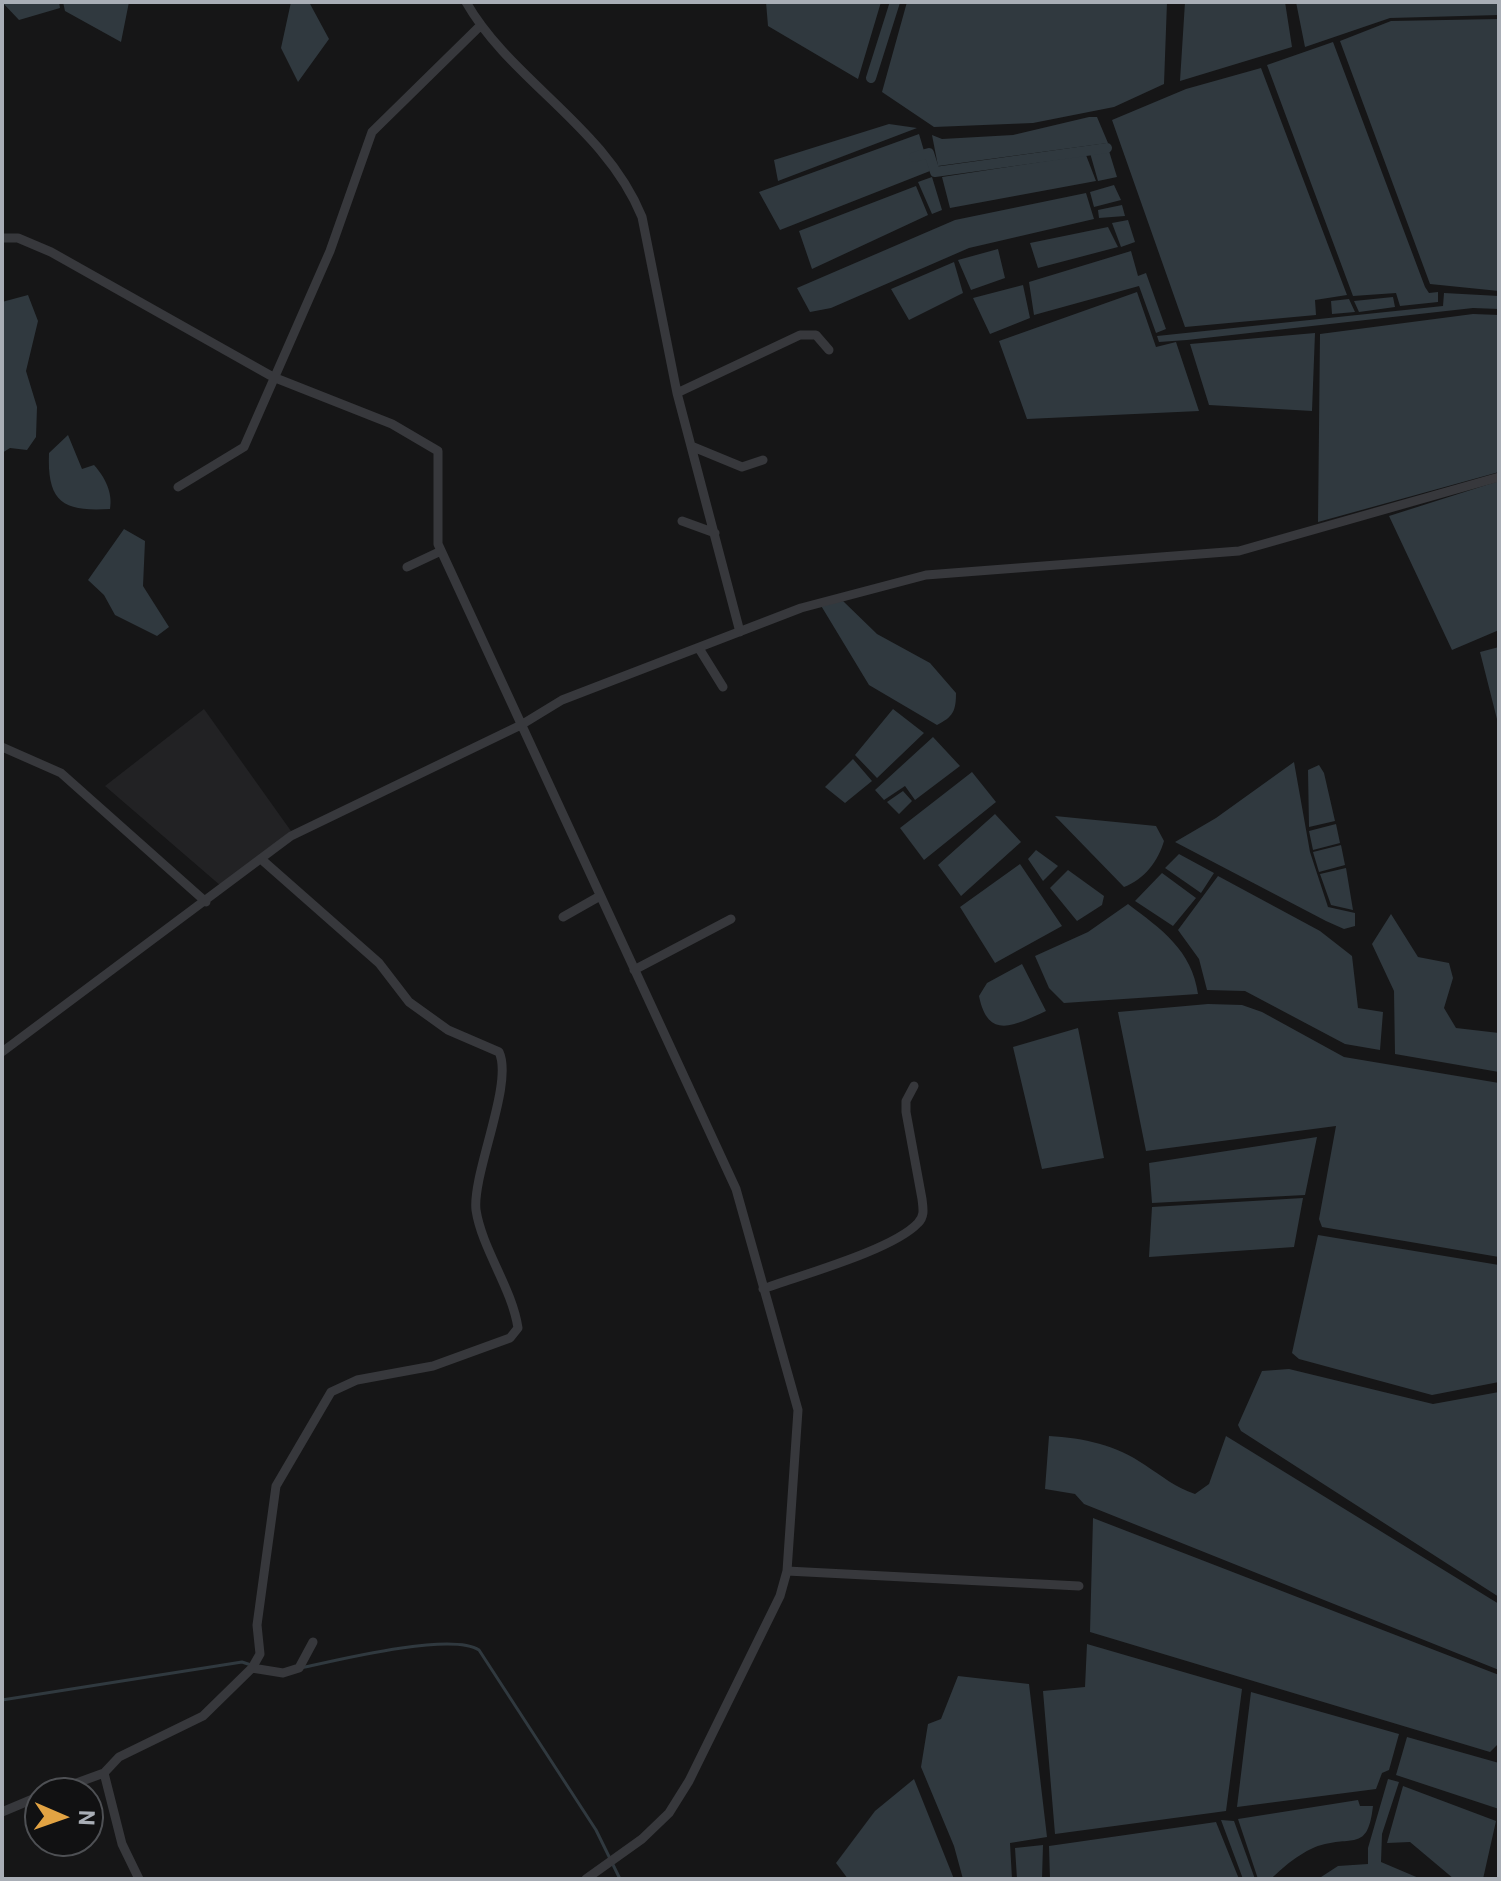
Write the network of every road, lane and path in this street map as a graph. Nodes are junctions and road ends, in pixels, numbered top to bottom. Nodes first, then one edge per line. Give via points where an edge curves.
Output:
1 (466, 2) edge
2 (480, 26) junction
3 (2, 238) edge
4 (829, 350) dead end
5 (273, 377) junction
6 (677, 393) junction
7 (691, 446) junction
8 (763, 460) dead end
9 (1499, 477) edge
10 (178, 487) dead end
11 (682, 521) dead end
12 (715, 533) junction
13 (441, 551) junction
14 (407, 567) dead end
15 (740, 632) junction
16 (700, 650) junction
17 (723, 687) dead end
18 (521, 725) junction
19 (2, 747) edge
20 (261, 859) junction
21 (600, 896) junction
22 (206, 902) junction
23 (563, 917) dead end
24 (731, 919) dead end
25 (634, 970) junction
26 (2, 1052) edge
27 (914, 1086) dead end
28 (763, 1289) junction
29 (787, 1571) junction
30 (1079, 1586) dead end
31 (313, 1642) dead end
32 (252, 1668) junction
33 (104, 1773) junction
34 (93, 1777) edge
35 (24, 1803) edge
36 (2, 1812) edge
37 (139, 1879) edge
38 (586, 1879) edge

1 - 2 street
2 - 5 street via 372,132 330,251
2 - 6 street via 576,121 631,190 660,294
3 - 5 street via 18,238 51,252
4 - 6 street via 816,335 800,335
5 - 10 street via 243,449
5 - 13 street via 392,424 438,451 436,537
6 - 7 street
7 - 8 street via 742,467
7 - 12 street
9 - 15 street via 1239,551 926,575 801,608
11 - 12 street
12 - 15 street
13 - 14 street
13 - 18 street
15 - 16 street
16 - 17 street
16 - 18 street via 562,700
18 - 20 street via 291,836
18 - 21 street
19 - 22 street via 61,773
20 - 22 street
20 - 32 street via 379,963 409,1002 448,1030 499,1052 502,1065 476,1210 518,1328 510,1338 433,1366 357,1380 331,1392 276,1486 257,1625 260,1654
21 - 23 street
21 - 25 street
22 - 26 street
24 - 25 street
25 - 28 street via 736,1189
27 - 28 street via 906,1112 924,1212 919,1222 899,1238
28 - 29 street via 798,1410
29 - 30 street
29 - 38 street via 780,1596 669,1813
31 - 32 street via 299,1668 283,1673
32 - 33 street via 203,1716 119,1757
33 - 34 street
33 - 37 street via 122,1844
35 - 36 street

